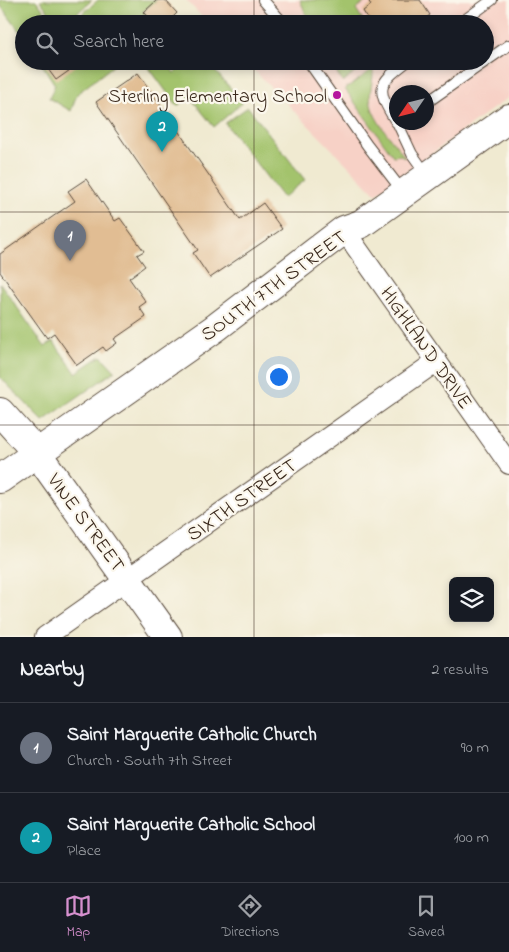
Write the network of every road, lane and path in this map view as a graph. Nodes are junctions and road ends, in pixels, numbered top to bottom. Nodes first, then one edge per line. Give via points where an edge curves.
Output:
1 (263, 0) edge
2 (492, 0) edge
3 (276, 15) edge
4 (471, 15) edge
5 (509, 45) edge
6 (494, 55) edge
7 (314, 70) edge
8 (396, 70) edge
9 (473, 70) edge
10 (434, 97) edge
11 (389, 110) edge
12 (507, 124) edge
13 (400, 130) edge
14 (428, 176) junction
15 (404, 193) junction
16 (344, 230) junction
17 (437, 362) junction
18 (0, 412) edge
19 (37, 453) junction
20 (509, 464) edge
21 (0, 479) edge
22 (127, 579) junction
23 (44, 637) edge
24 (168, 637) edge

1 - 3 lane
2 - 4 lane
5 - 6 lane
7 - 15 lane
8 - 11 lane via 382,86 382,100
9 - 10 lane
12 - 14 street, SOUTH 7TH STREET
13 - 14 lane
14 - 15 street, SOUTH 7TH STREET
15 - 16 street, SOUTH 7TH STREET via 361,224
16 - 17 street, HIGHLAND DRIVE
16 - 19 street, SOUTH 7TH STREET via 214,329
17 - 20 street, HIGHLAND DRIVE
17 - 22 street, SIXTH STREET
18 - 19 street, VINE STREET
19 - 21 street, SOUTH 7TH STREET
19 - 22 street, VINE STREET
22 - 23 street, SIXTH STREET
22 - 24 street, VINE STREET

